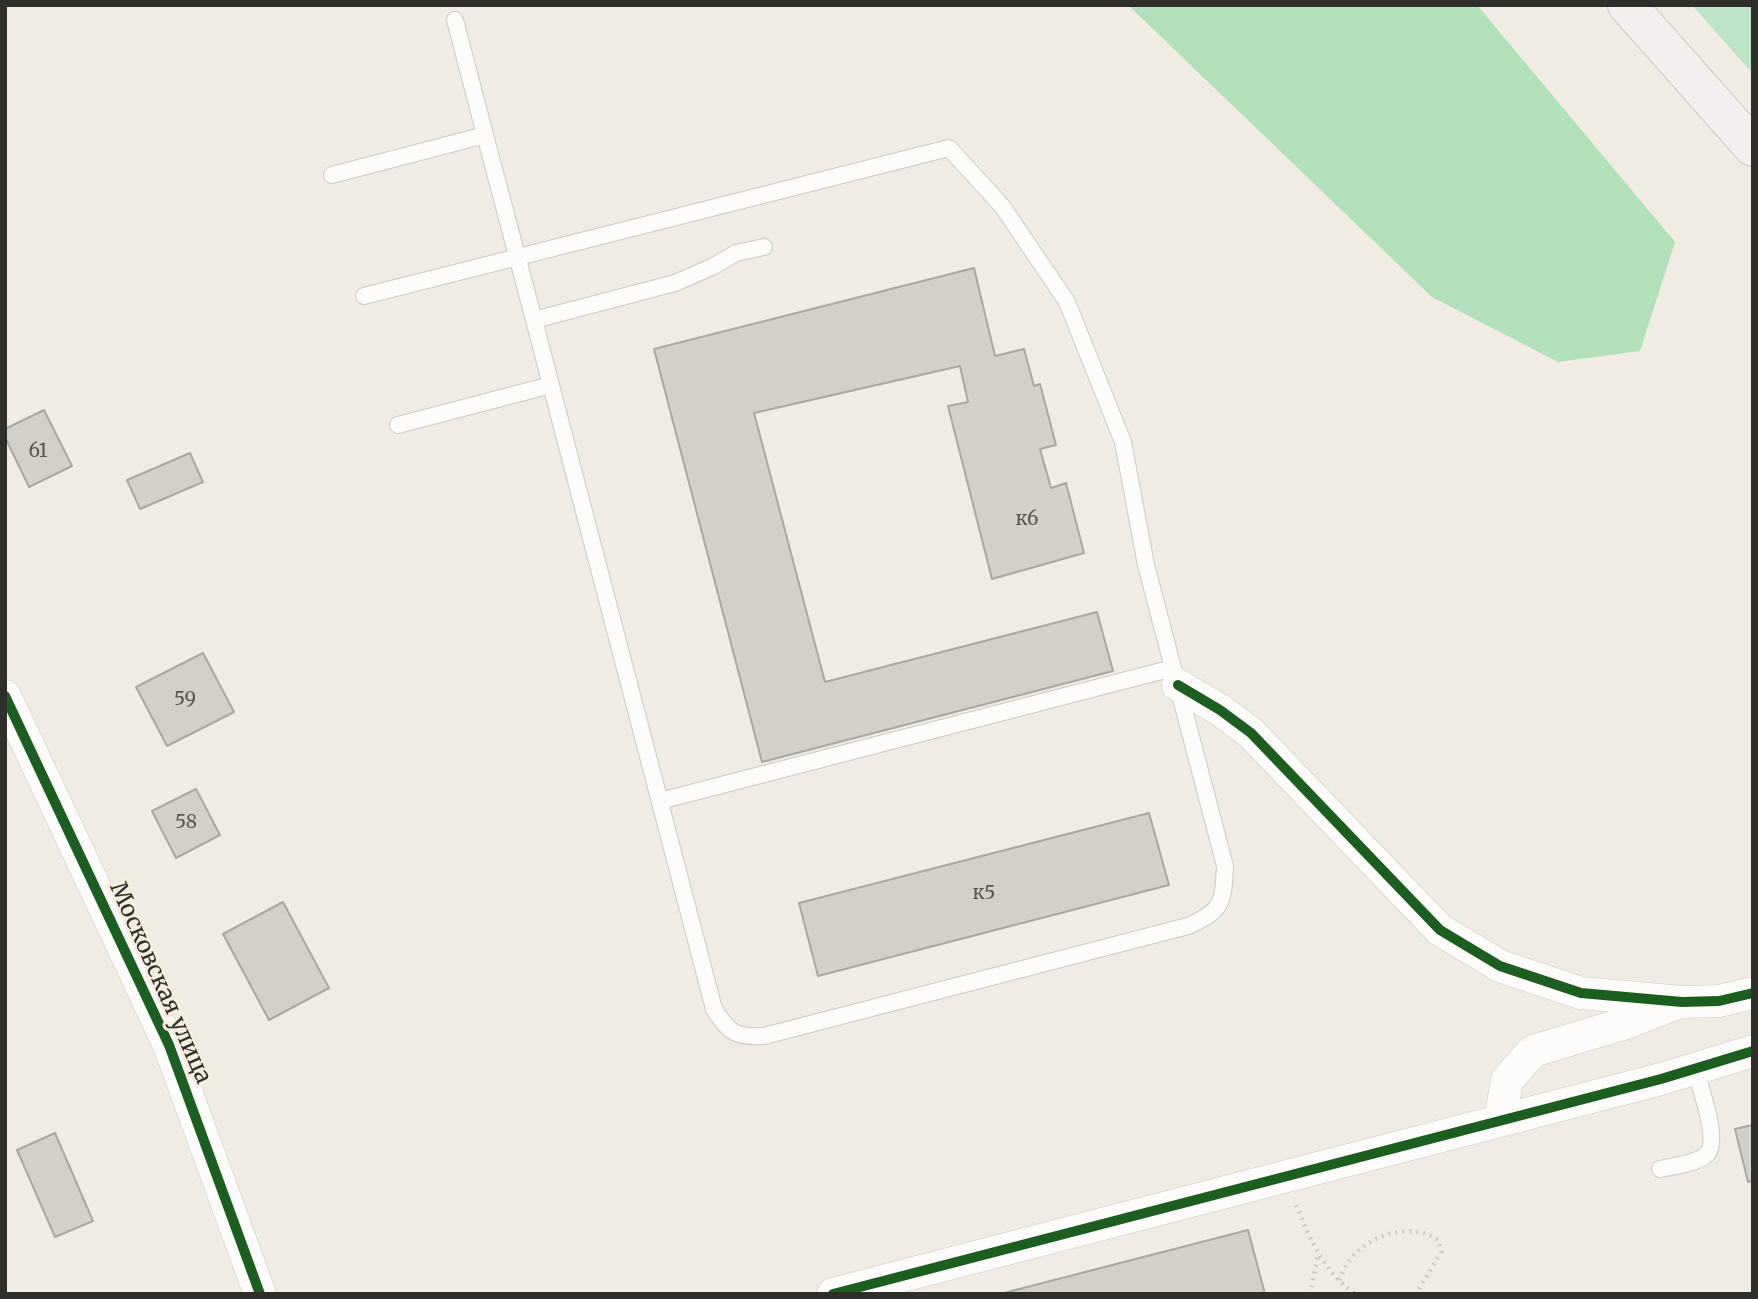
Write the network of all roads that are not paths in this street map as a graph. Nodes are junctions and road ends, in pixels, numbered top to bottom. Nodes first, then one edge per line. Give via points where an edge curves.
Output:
1 (1627, 5) edge
2 (455, 20) dead end
3 (485, 135) junction
4 (1753, 147) edge
5 (332, 175) dead end
6 (764, 247) dead end
7 (517, 256) junction
8 (364, 296) dead end
9 (534, 320) junction
10 (551, 385) junction
11 (398, 425) dead end
12 (1175, 676) junction
13 (5, 696) edge
14 (660, 801) junction
15 (1753, 993) edge
16 (1682, 1002) junction
17 (1753, 1051) edge
18 (1695, 1069) junction
19 (1500, 1121) junction
20 (1660, 1169) dead end
21 (852, 1291) edge
22 (260, 1294) edge

1 - 4 main road
2 - 3 lane
3 - 5 lane
3 - 7 lane
6 - 9 lane via 736,253 675,283
7 - 8 lane
7 - 9 lane
7 - 12 lane via 949,148 1002,206 1067,302 1123,442 1146,565
9 - 10 lane
10 - 11 lane
10 - 14 lane
12 - 14 lane
12 - 14 lane via 1225,866 1224,898 1211,915 1188,926 764,1036 737,1034 724,1026 714,1009
12 - 16 street via 1251,733 1440,930 1500,966 1581,993
13 - 22 street, Московская улица via 169,1045
15 - 16 street
16 - 19 street via 1533,1051 1507,1080
17 - 18 street
18 - 19 street
18 - 20 lane via 1712,1134 1711,1147 1700,1158
19 - 21 street

